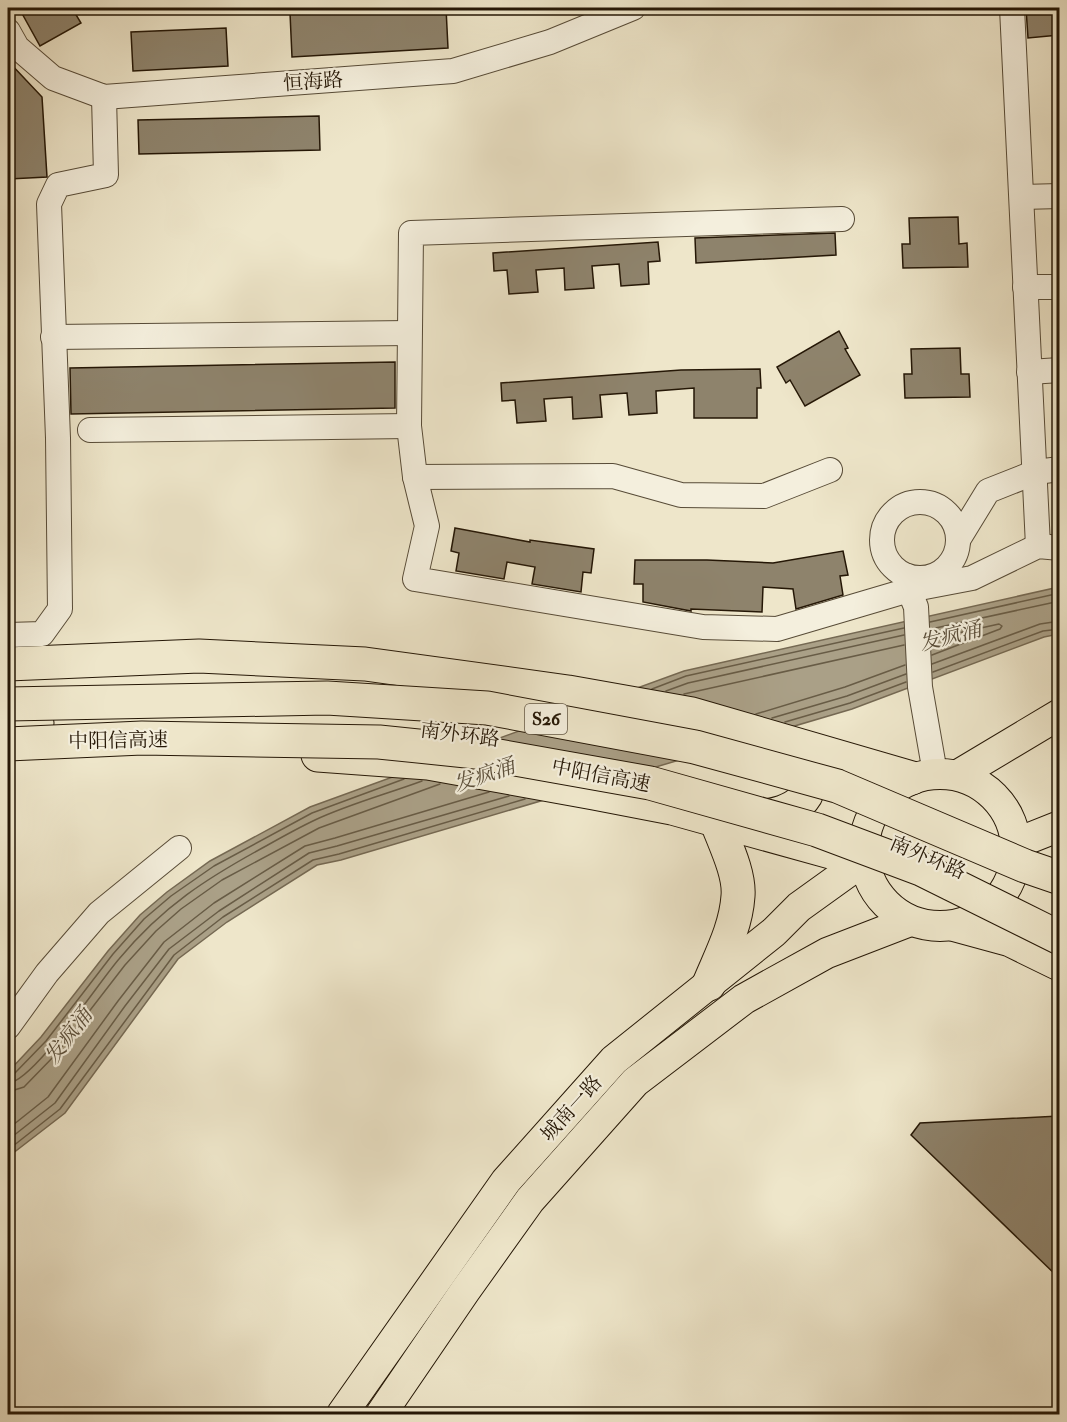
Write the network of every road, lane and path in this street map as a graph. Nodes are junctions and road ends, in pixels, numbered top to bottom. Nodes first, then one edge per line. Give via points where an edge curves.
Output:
1 (633, 8) edge
2 (1012, 8) edge
3 (8, 31) edge
4 (104, 97) junction
5 (1059, 196) edge
6 (1022, 197) junction
7 (842, 219) dead end
8 (1025, 287) junction
9 (1059, 287) edge
10 (409, 333) junction
11 (53, 337) junction
12 (1059, 370) edge
13 (1029, 372) junction
14 (409, 426) junction
15 (90, 430) dead end
16 (1059, 469) edge
17 (830, 470) dead end
18 (1036, 472) junction
19 (415, 477) junction
20 (957, 540) junction
21 (1049, 547) edge
22 (911, 591) junction
23 (8, 635) edge
24 (13, 683) edge
25 (1059, 714) edge
26 (22, 724) edge
27 (786, 741) junction
28 (8, 744) edge
29 (8, 752) edge
30 (935, 776) junction
31 (716, 820) junction
32 (1059, 826) edge
33 (1017, 843) junction
34 (179, 848) dead end
35 (863, 861) junction
36 (1059, 862) edge
37 (1059, 873) edge
38 (1059, 878) edge
39 (910, 921) junction
40 (1059, 922) edge
41 (954, 926) junction
42 (1059, 938) edge
43 (1059, 966) edge
44 (709, 984) junction
45 (8, 1027) edge
46 (614, 1060) junction
47 (635, 1082) junction
48 (342, 1414) edge
49 (381, 1414) edge

1 - 4 street, 恒海路 via 550,42 453,71
2 - 6 street
3 - 4 street, 恒海路 via 17,46 53,78
4 - 11 street via 106,176 58,185 49,204
5 - 6 street
6 - 8 street
7 - 10 street via 411,233
8 - 9 street
8 - 13 street
10 - 11 street
10 - 14 street
11 - 23 street via 60,609 42,634
12 - 13 street
13 - 18 street
14 - 15 street
14 - 19 street
16 - 18 street
17 - 19 street via 764,496 681,495 613,476
18 - 20 street via 988,491
18 - 21 street
19 - 22 street via 427,526 415,579 714,628 777,629
20 - 22 street via 949,564
20 - 22 street via 950,517 935,506 918,502 906,505 887,520 882,543 885,555
21 - 22 street via 972,578
22 - 30 street via 920,687
24 - 27 highway via 199,656 365,664 692,714
24 - 37 highway, 南外环路 via 166,677 292,680 537,705 768,753 907,802
24 - 38 highway, 中阳信高速 / S26, bridge via 487,708 695,747 837,786
25 - 30 main road
26 - 40 highway, 南外环路 via 234,718 391,726 513,741 684,774 850,825 964,872
27 - 30 highway
27 - 31 highway via 809,773 808,791 801,801 780,815
28 - 42 highway, 中阳信高速 / S26, bridge via 142,738 379,742 476,752 650,783 817,830 921,868
29 - 31 highway via 301,754 428,763 672,808
30 - 33 main road via 980,784 998,800 1011,820
30 - 35 main road via 890,791 873,811 864,835
31 - 35 highway
31 - 44 highway via 732,860 738,894 730,934
32 - 33 main road
33 - 36 main road
33 - 41 main road via 1016,866 1008,887 994,905
34 - 45 street via 99,913 46,973
35 - 39 main road via 882,900
35 - 44 main road, 城南一路 via 799,907
39 - 41 main road
39 - 47 main road, 城南一路 via 827,953 744,999
41 - 43 main road via 1009,941
44 - 46 main road, 城南一路
46 - 47 main road via 628,1069
46 - 48 main road, 城南一路 via 506,1181
47 - 49 main road, 城南一路 via 530,1200

